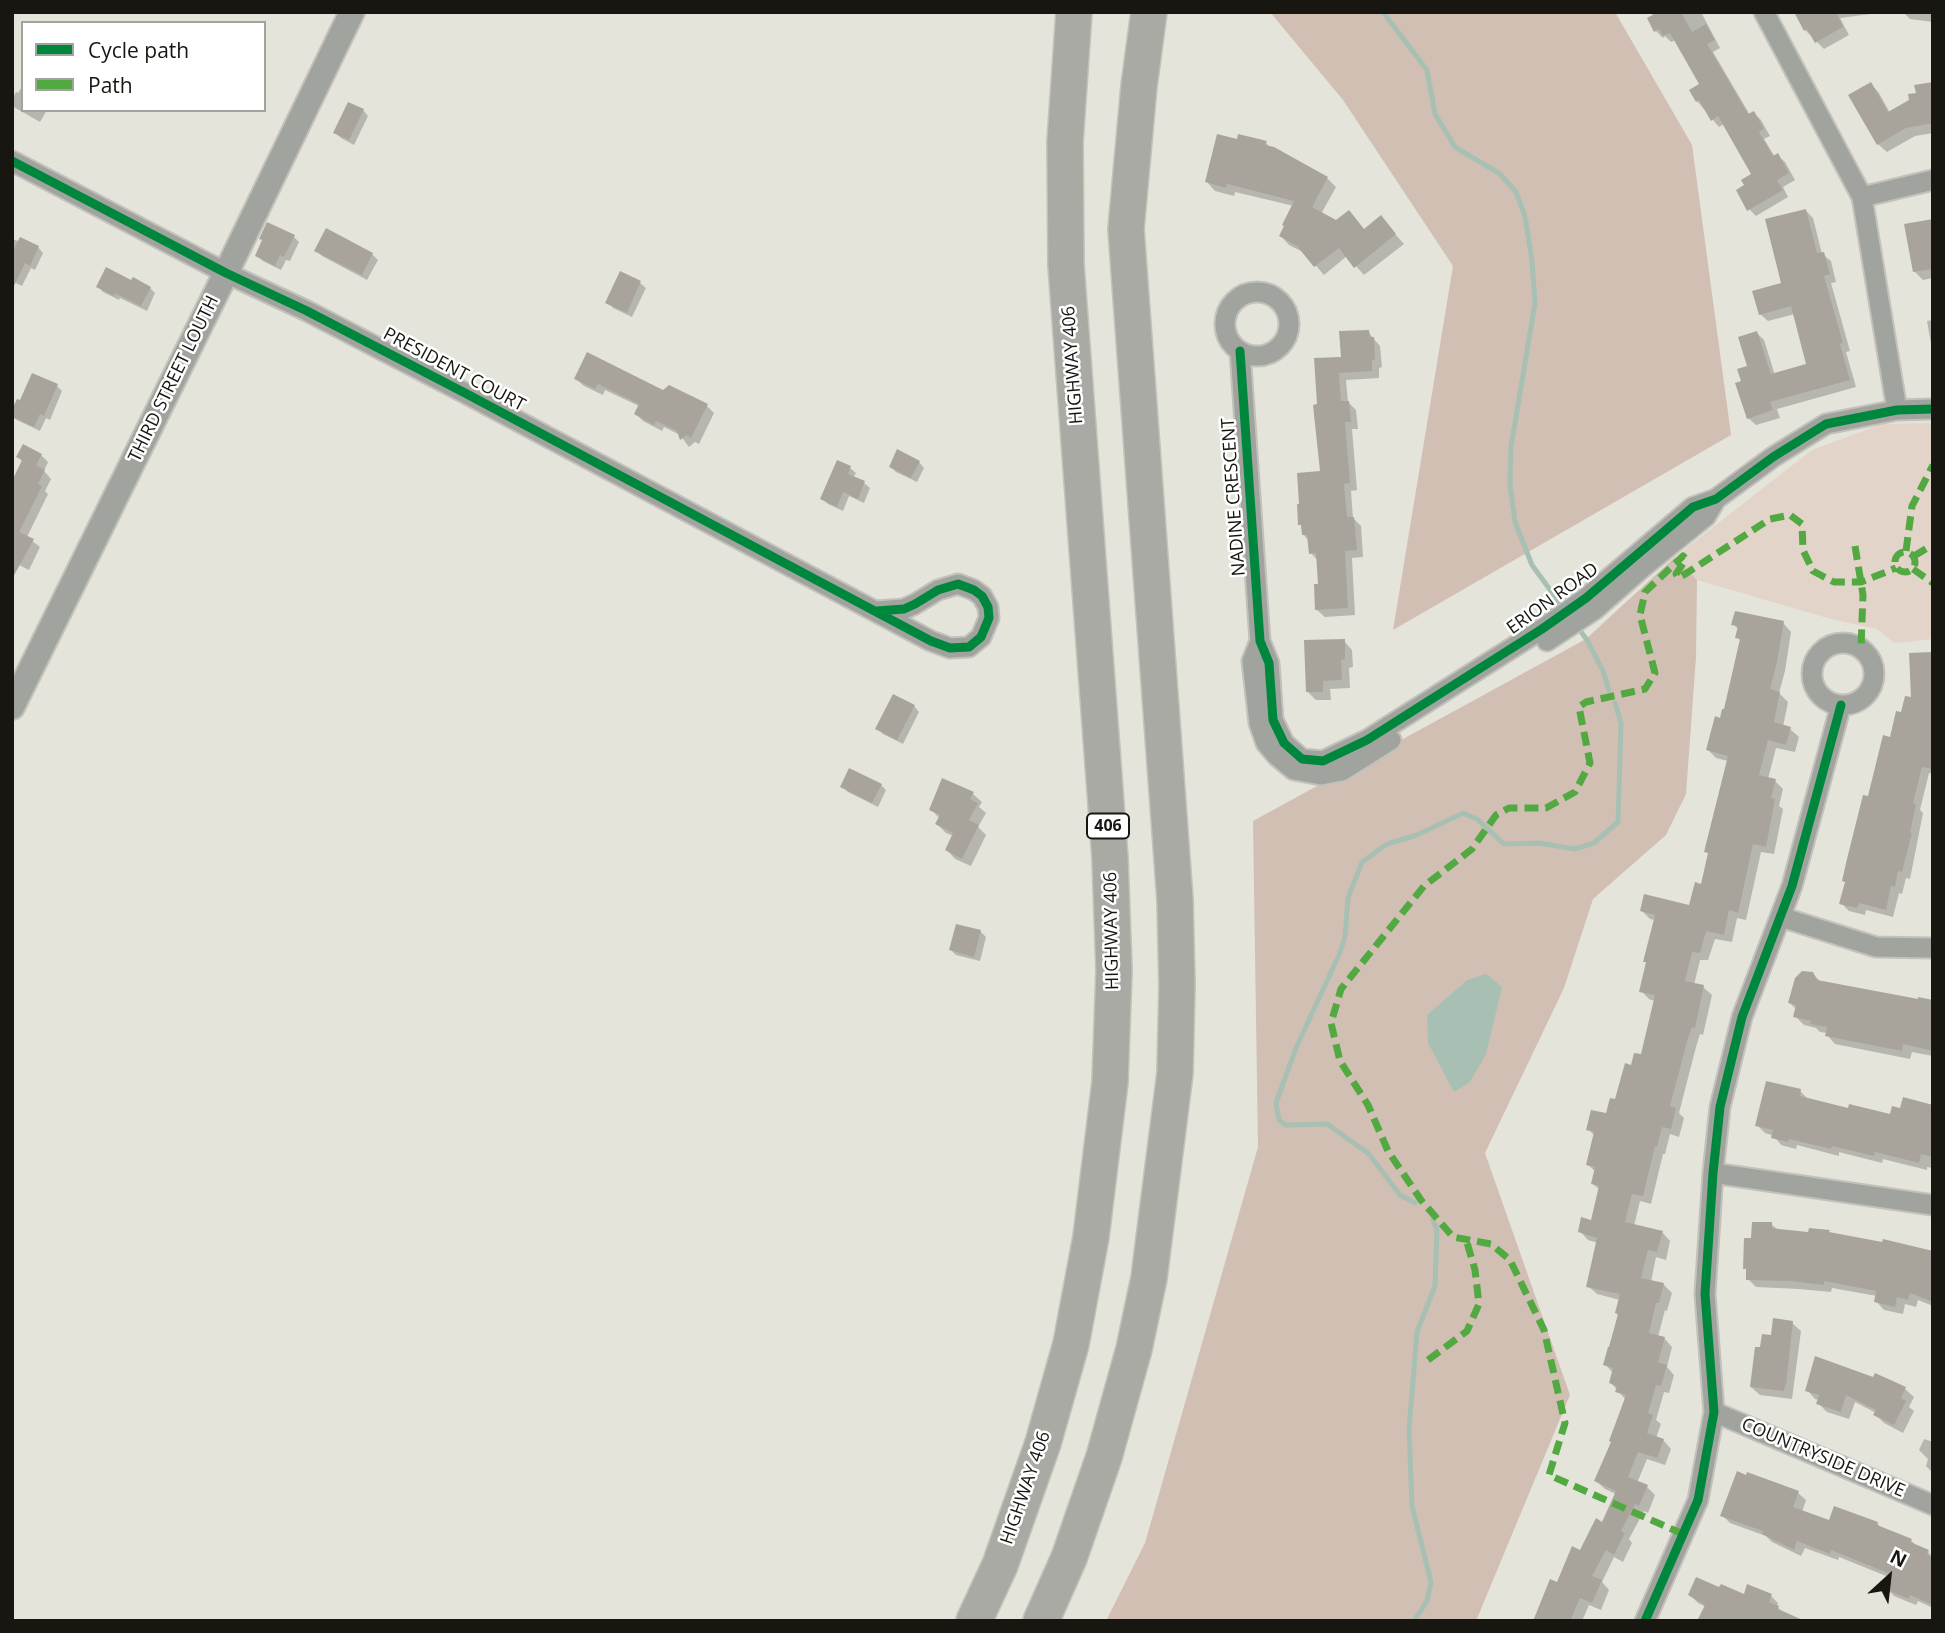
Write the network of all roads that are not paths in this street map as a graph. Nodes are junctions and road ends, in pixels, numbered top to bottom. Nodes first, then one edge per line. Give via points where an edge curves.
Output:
1 (352, 12) edge
2 (1074, 12) edge
3 (1149, 12) edge
4 (1764, 12) edge
5 (12, 161) edge
6 (1933, 180) edge
7 (1862, 197) junction
8 (226, 273) junction
9 (1240, 351) dead end
10 (1933, 409) edge
11 (1896, 410) junction
12 (877, 611) junction
13 (1260, 641) joint
14 (1841, 705) dead end
15 (12, 707) edge
16 (1781, 917) junction
17 (1933, 947) edge
18 (1713, 1173) junction
19 (1933, 1205) edge
20 (1714, 1412) junction
21 (1933, 1505) edge
22 (974, 1621) edge
23 (1041, 1621) edge
24 (1645, 1621) edge

1 - 8 street, THIRD STREET LOUTH
2 - 22 highway, HIGHWAY 406 / 406 via 1065,142 1066,265 1110,858 1111,1082 1091,1237 1071,1344 1043,1443 1000,1565
3 - 23 highway via 1126,229 1175,900 1175,1073 1149,1278 1134,1349 1104,1457 1069,1558
4 - 7 street
5 - 8 street, PRESIDENT COURT
6 - 7 street
7 - 11 street
8 - 12 street, PRESIDENT COURT via 420,369
8 - 15 street, THIRD STREET LOUTH
9 - 13 street, NADINE CRESCENT
10 - 11 street, ERION ROAD
11 - 13 street, ERION ROAD via 1826,424 1716,499 1693,507 1590,604 1342,771 1321,775 1294,770 1266,743 1259,723 1252,661
12 - 12 street, PRESIDENT COURT via 950,648 976,642 989,618 978,592 958,584 904,609
14 - 16 street
16 - 17 street via 1876,947
16 - 18 street via 1742,1017 1720,1107
18 - 19 street
18 - 20 street via 1705,1294
20 - 21 street, COUNTRYSIDE DRIVE
20 - 24 street via 1698,1500

